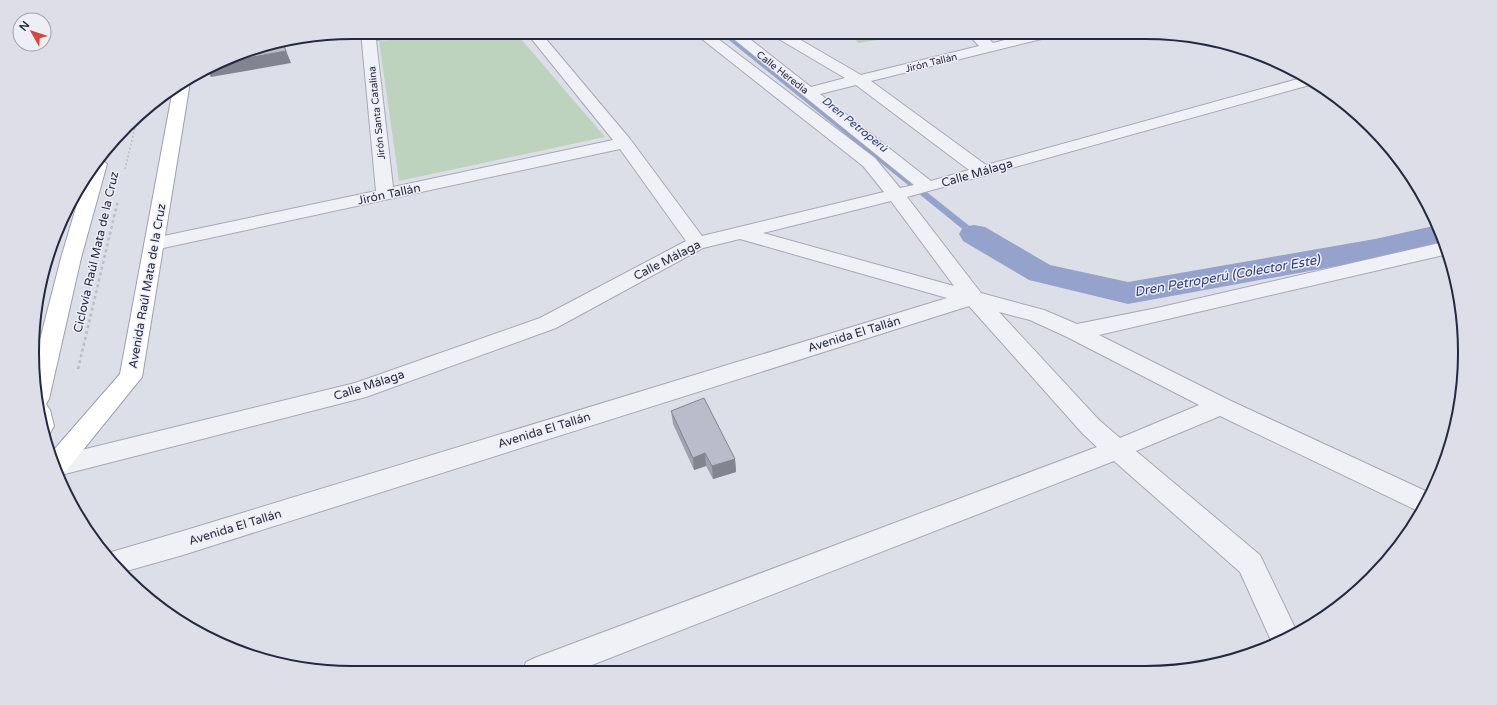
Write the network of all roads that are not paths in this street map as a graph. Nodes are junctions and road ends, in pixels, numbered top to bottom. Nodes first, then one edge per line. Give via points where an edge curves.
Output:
1 (369, 39) edge
2 (539, 39) edge
3 (709, 39) edge
4 (741, 39) edge
5 (789, 39) edge
6 (980, 39) edge
7 (1025, 39) edge
8 (990, 48) junction
9 (859, 80) junction
10 (1303, 82) edge
11 (181, 90) edge
12 (809, 92) junction
13 (624, 143) junction
14 (982, 171) junction
15 (95, 174) edge
16 (928, 187) junction
17 (385, 195) junction
18 (896, 195) junction
19 (741, 232) junction
20 (697, 243) junction
21 (154, 244) junction
22 (1440, 249) edge
23 (973, 297) junction
24 (1075, 332) junction
25 (41, 380) edge
26 (1221, 406) junction
27 (1118, 449) junction
28 (59, 462) edge
29 (60, 464) edge
30 (1421, 500) edge
31 (119, 561) edge
32 (1283, 634) edge
33 (553, 666) edge

1 - 17 street, Jirón Santa Catalina
2 - 13 street
3 - 18 street via 869,162
4 - 12 street, Calle Heredia
5 - 9 street
6 - 8 street
7 - 8 street, Jirón Tallán
8 - 9 street, Jirón Tallán
9 - 12 street, Jirón Tallán
9 - 14 street
10 - 14 street, Calle Málaga
11 - 21 main road, Avenida Raúl Mata de la Cruz
12 - 16 street, Calle Heredia
13 - 17 street, Jirón Tallán
13 - 20 street
14 - 16 street, Calle Málaga
15 - 25 main road
16 - 18 street, Calle Málaga
17 - 21 street, Jirón Tallán
18 - 19 street, Calle Málaga
18 - 23 street
19 - 20 street, Calle Málaga
19 - 23 street via 868,270
20 - 29 street, Calle Málaga via 548,323 358,391
21 - 28 main road, Avenida Raúl Mata de la Cruz via 131,377
22 - 24 street
23 - 24 street via 1037,315
23 - 27 street via 1091,427
23 - 31 street, Avenida El Tallán
24 - 26 street
26 - 27 street
26 - 30 street
27 - 32 street via 1250,564
27 - 33 street

